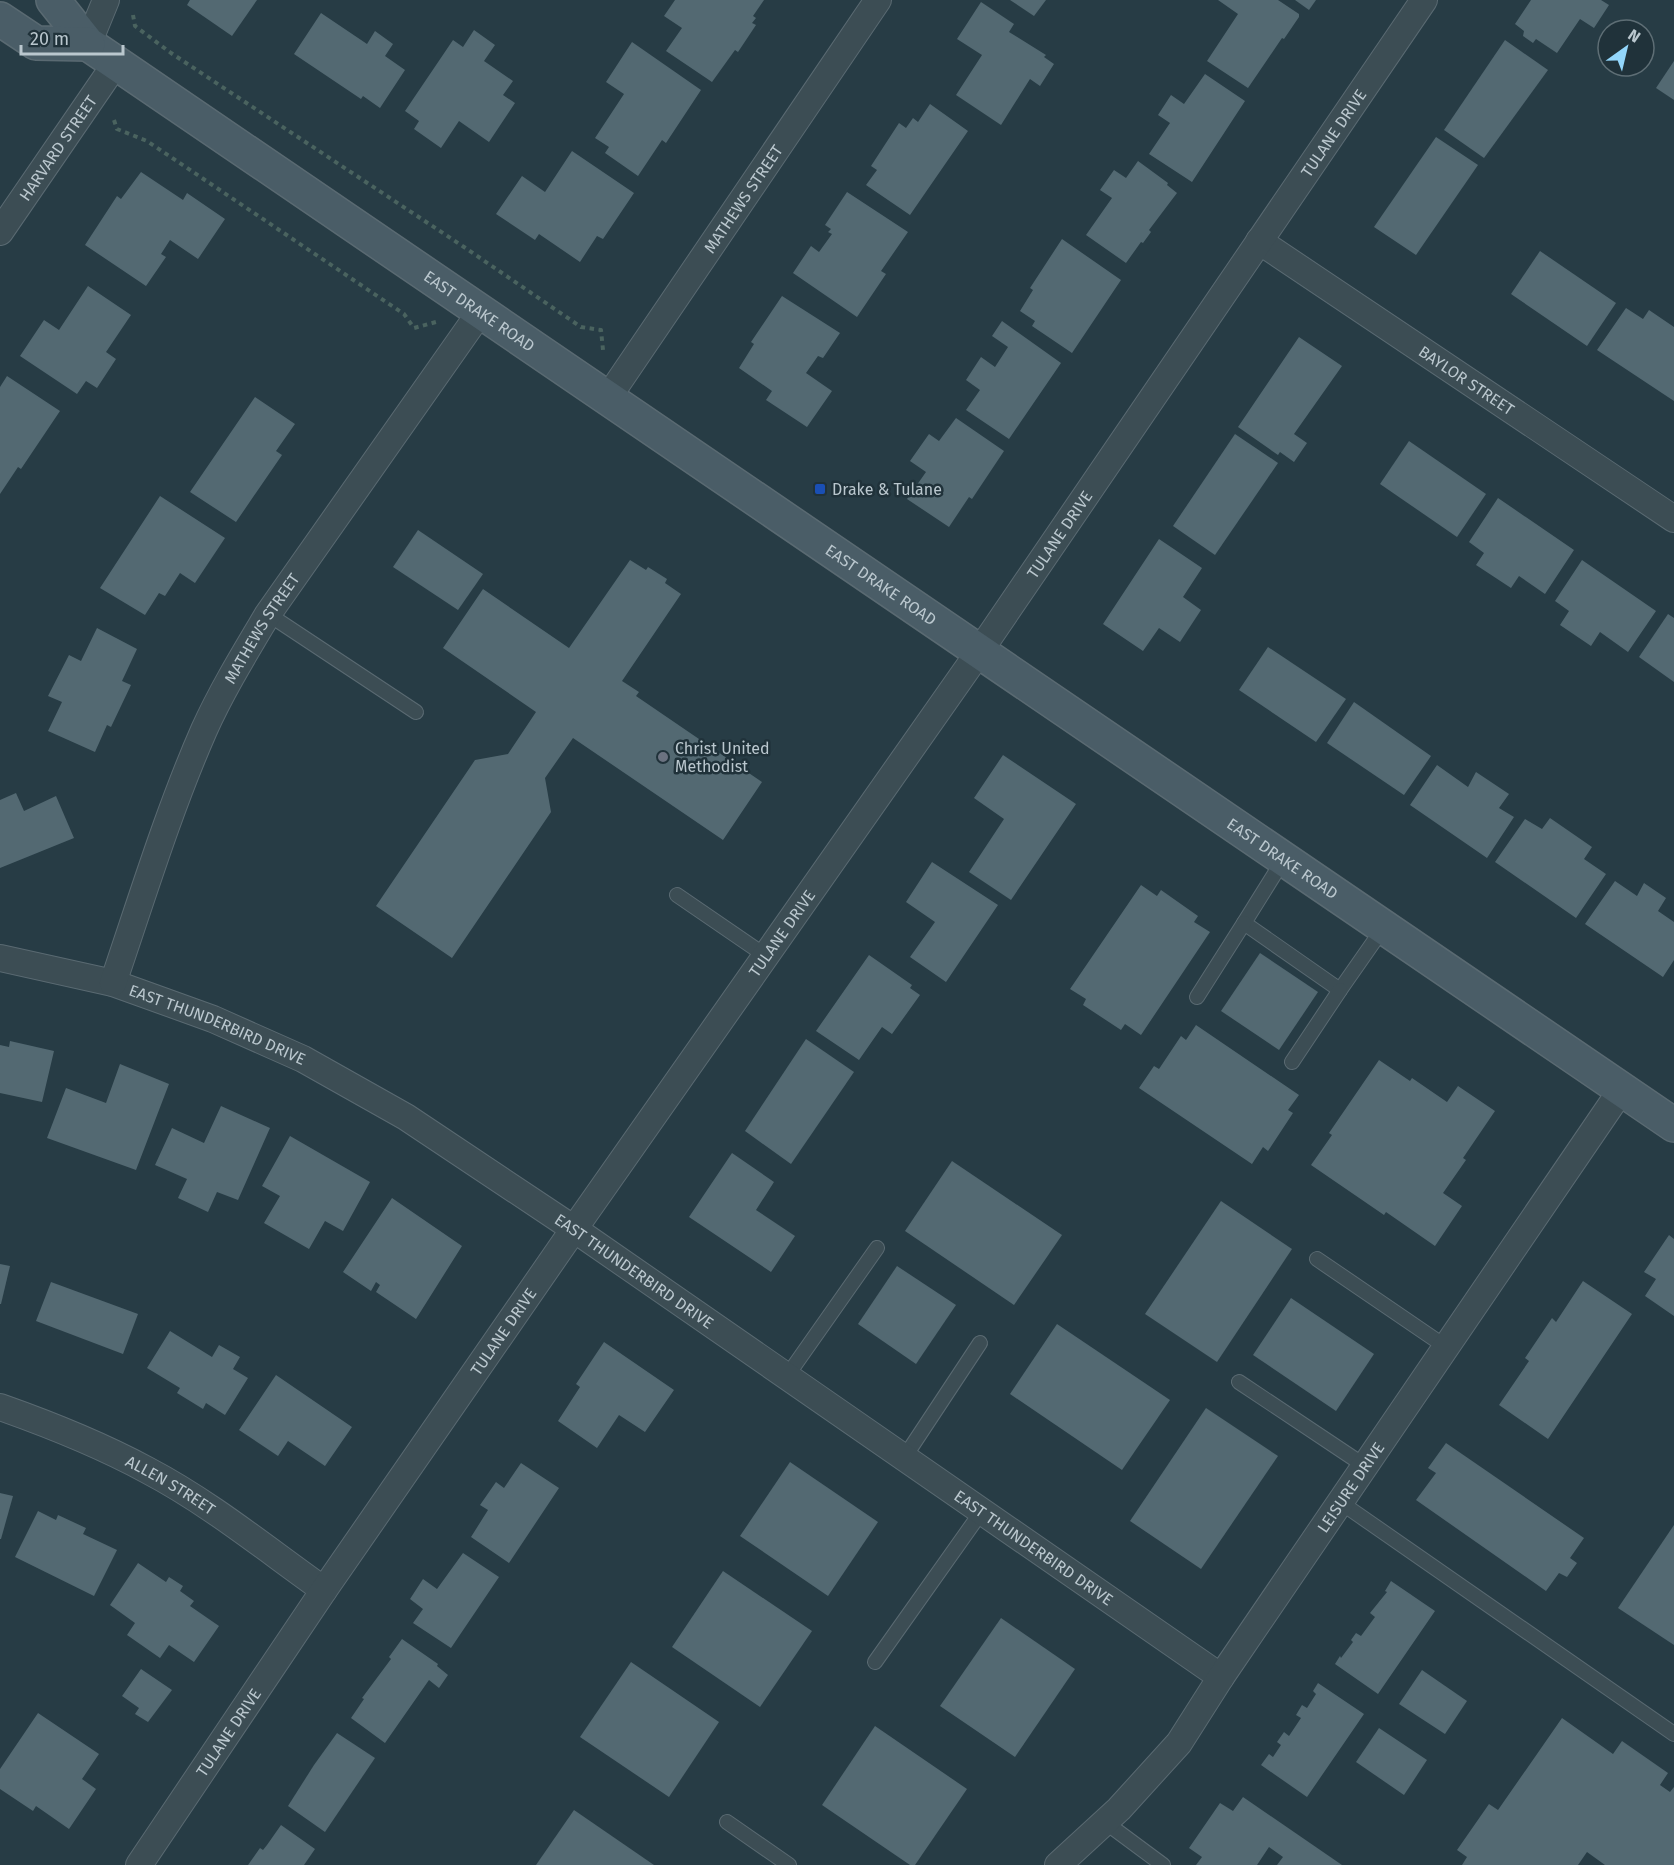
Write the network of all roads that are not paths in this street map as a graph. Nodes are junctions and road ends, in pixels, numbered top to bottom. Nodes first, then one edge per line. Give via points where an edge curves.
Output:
1 (53, 0) edge
2 (106, 0) edge
3 (878, 0) edge
4 (1424, 0) edge
5 (0, 19) edge
6 (88, 44) junction
7 (116, 63) junction
8 (0, 232) edge
9 (1259, 241) junction
10 (481, 312) junction
11 (607, 399) junction
12 (1674, 519) edge
13 (268, 614) junction
14 (979, 652) junction
15 (416, 712) dead end
16 (1284, 859) junction
17 (677, 895) dead end
18 (1244, 923) junction
19 (1384, 927) junction
20 (766, 956) junction
21 (0, 958) edge
22 (113, 983) junction
23 (1340, 990) junction
24 (1197, 997) dead end
25 (1292, 1062) dead end
26 (1622, 1089) junction
27 (1674, 1125) edge
28 (574, 1229) junction
29 (877, 1248) dead end
30 (1317, 1258) dead end
31 (980, 1343) dead end
32 (1446, 1347) junction
33 (787, 1376) junction
34 (1239, 1382) dead end
35 (0, 1407) edge
36 (904, 1458) junction
37 (1365, 1466) junction
38 (1340, 1502) junction
39 (982, 1511) junction
40 (324, 1590) junction
41 (875, 1662) dead end
42 (1221, 1677) junction
43 (1674, 1734) edge
44 (727, 1821) dead end
45 (1105, 1822) junction
46 (139, 1865) edge
47 (789, 1865) edge
48 (1058, 1865) edge
49 (1163, 1865) edge

1 - 6 main road, EAST DRAKE ROAD
2 - 6 street
3 - 11 street, MATHEWS STREET
4 - 9 street, TULANE DRIVE
5 - 6 main road via 36,43
6 - 7 main road, EAST DRAKE ROAD
7 - 8 street, HARVARD STREET
7 - 10 main road, EAST DRAKE ROAD
9 - 12 street, BAYLOR STREET
9 - 14 street, TULANE DRIVE
10 - 11 main road, EAST DRAKE ROAD
10 - 13 street, MATHEWS STREET
11 - 14 main road, EAST DRAKE ROAD
13 - 15 lane
13 - 22 street, MATHEWS STREET via 201,738 175,799
14 - 16 main road, EAST DRAKE ROAD
14 - 20 street, TULANE DRIVE
16 - 18 lane
16 - 19 main road, EAST DRAKE ROAD
17 - 20 lane
18 - 23 lane
18 - 24 lane
19 - 23 lane
19 - 26 main road, EAST DRAKE ROAD
20 - 28 street, TULANE DRIVE
21 - 22 street, EAST THUNDERBIRD DRIVE
22 - 28 street, EAST THUNDERBIRD DRIVE via 213,1019 303,1059 406,1117
23 - 25 lane
26 - 27 main road, EAST DRAKE ROAD
26 - 32 street, LEISURE DRIVE
28 - 33 street, EAST THUNDERBIRD DRIVE
28 - 40 street, TULANE DRIVE
29 - 33 lane
30 - 32 lane
31 - 36 lane
32 - 37 street, LEISURE DRIVE
33 - 36 street, EAST THUNDERBIRD DRIVE
34 - 37 lane
35 - 40 street, ALLEN STREET via 67,1431 148,1470 210,1508
36 - 39 street, EAST THUNDERBIRD DRIVE
37 - 38 street, LEISURE DRIVE
38 - 42 street, LEISURE DRIVE
38 - 43 lane
39 - 41 lane
39 - 42 street, EAST THUNDERBIRD DRIVE
40 - 46 street, TULANE DRIVE
42 - 45 street, LEISURE DRIVE via 1179,1743
44 - 47 lane
45 - 48 street, LEISURE DRIVE
45 - 49 lane

